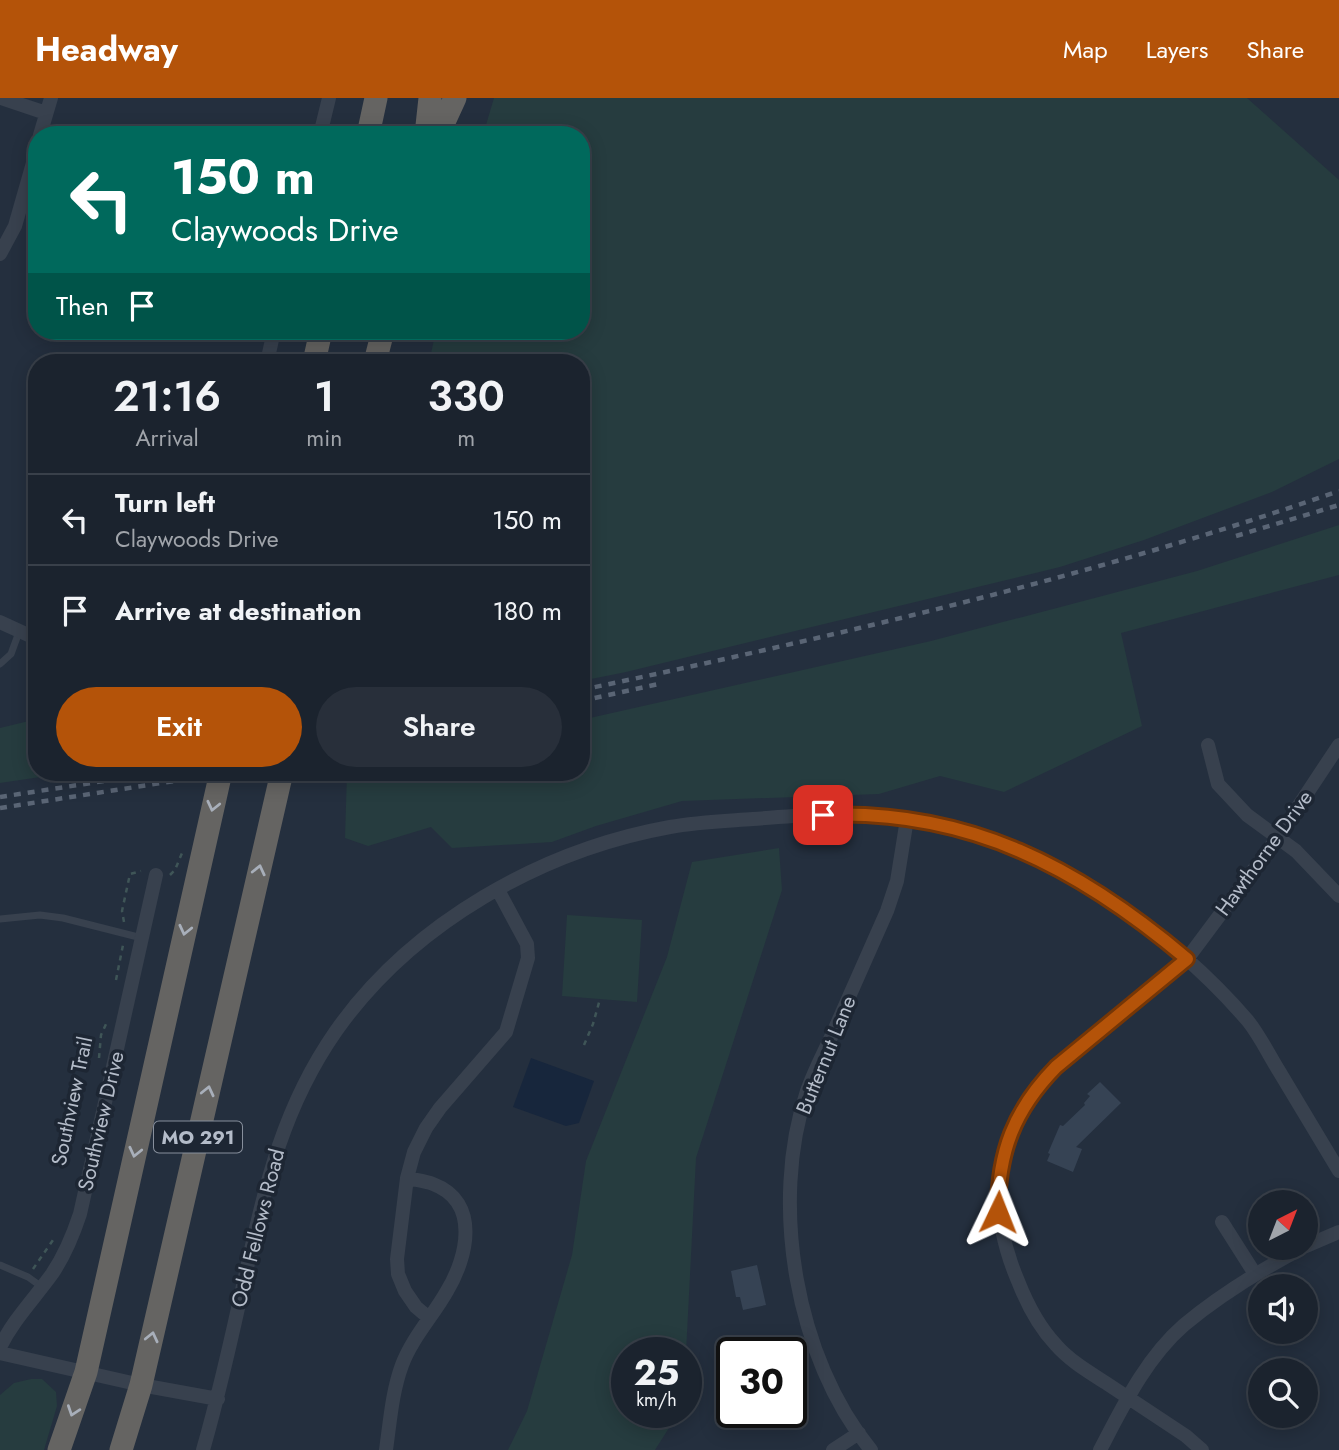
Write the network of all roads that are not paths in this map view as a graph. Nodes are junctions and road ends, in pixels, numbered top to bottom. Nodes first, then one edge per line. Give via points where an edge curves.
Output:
1 (1, 98) edge
2 (51, 98) edge
3 (329, 98) edge
4 (376, 98) edge
5 (430, 98) edge
6 (455, 98) edge
7 (46, 113) junction
8 (42, 126) edge
9 (322, 126) edge
10 (370, 126) edge
11 (427, 126) edge
12 (442, 126) edge
13 (28, 180) edge
14 (0, 254) edge
15 (0, 622) edge
16 (19, 632) junction
17 (28, 636) edge
18 (0, 664) edge
19 (1339, 745) edge
20 (1208, 746) dead end
21 (219, 781) edge
22 (280, 781) edge
23 (907, 819) junction
24 (1278, 837) junction
25 (156, 875) road end
26 (498, 890) junction
27 (1339, 896) edge
28 (0, 919) edge
29 (142, 939) junction
30 (1187, 959) junction
31 (1339, 1171) edge
32 (407, 1178) junction
33 (1222, 1222) dead end
34 (1339, 1232) edge
35 (1318, 1241) edge
36 (1280, 1260) edge
37 (0, 1265) edge
38 (1255, 1274) joint
39 (1248, 1279) edge
40 (42, 1287) junction
41 (429, 1318) junction
42 (0, 1346) edge
43 (0, 1353) edge
44 (86, 1372) junction
45 (141, 1385) junction
46 (1128, 1398) junction
47 (218, 1399) junction
48 (859, 1433) junction
49 (60, 1450) edge
50 (121, 1450) edge
51 (203, 1450) edge
52 (386, 1450) edge
53 (833, 1450) edge
54 (871, 1450) edge
55 (1100, 1450) edge
56 (1202, 1450) edge

1 - 7 street
2 - 7 street
3 - 9 street
4 - 10 highway
5 - 11 highway
6 - 12 highway
7 - 8 street
13 - 14 street via 15,226
15 - 16 street
16 - 17 street
16 - 18 lane via 11,654
19 - 24 street, Hawthorne Drive
20 - 24 street via 1218,784 1247,815
21 -> 44 highway, MO 291
45 -> 22 highway, MO 291
23 - 26 street, Odd Fellows Road via 845,814 673,826 563,858
23 - 30 street, Odd Fellows Road via 986,837 1049,863 1103,894
23 - 48 street, Butternut Lane via 887,911 807,1091 791,1180 795,1271 806,1319 822,1366
24 - 27 street
24 - 30 street, Hawthorne Drive
25 - 29 street, Southview Drive
26 - 32 street via 527,944 528,958 506,1032 433,1118 414,1152
26 - 47 street, Odd Fellows Road via 417,945 375,984 305,1081 281,1136 262,1201
28 - 29 lane via 63,918
29 - 40 street, Southview Drive via 80,1214 66,1250
30 - 31 street, Odd Fellows Road via 1251,1024
30 - 46 street, Hawthorne Drive via 1041,1082 1015,1121 1001,1165 998,1212 1007,1255 1037,1320 1074,1362
32 - 41 street via 398,1274 416,1307
32 - 41 street via 446,1191 462,1211 467,1227 458,1268
33 - 38 street
34 - 35 street
36 - 38 street
37 - 40 lane
39 - 46 street via 1184,1325
40 - 42 street, Southview Drive
41 - 52 street via 402,1365
43 - 44 street
44 - 45 street
44 -> 49 highway, MO 291
45 - 47 street
45 - 50 highway, MO 291
46 - 55 street
46 - 56 street, Hawthorne Drive
47 - 51 street, Odd Fellows Road
48 - 53 street
48 - 54 street, Butternut Lane

